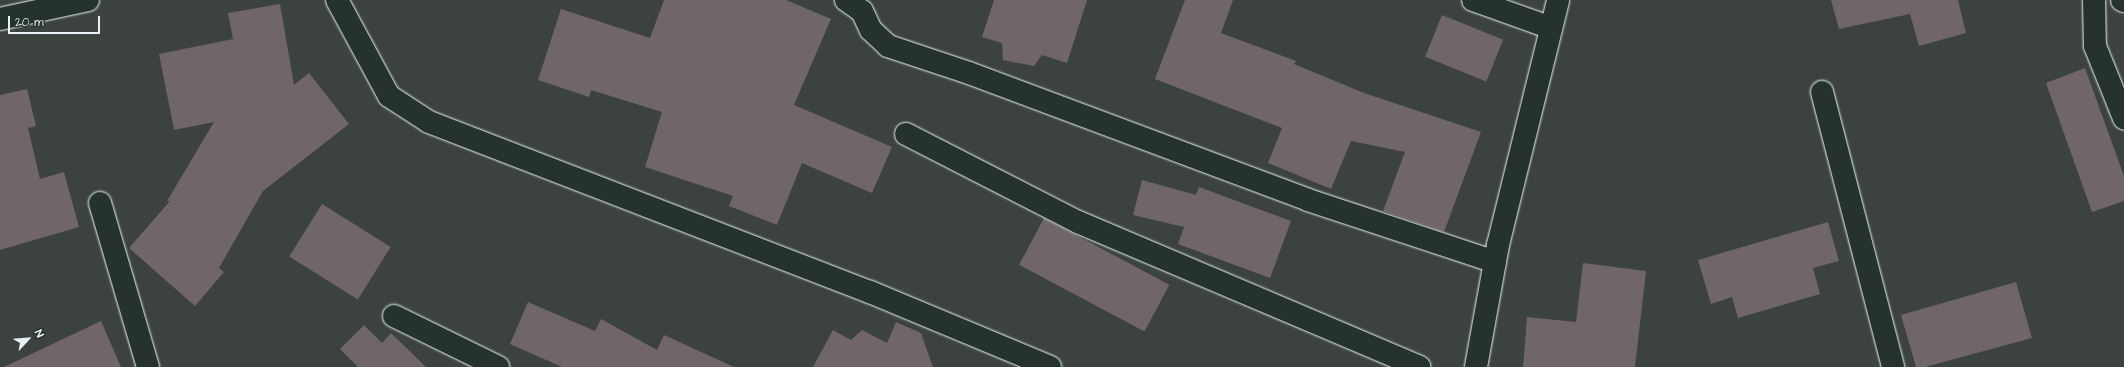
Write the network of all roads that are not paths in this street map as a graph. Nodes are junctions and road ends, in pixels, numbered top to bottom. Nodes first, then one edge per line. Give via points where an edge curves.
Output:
1 (88, 0) edge
2 (337, 0) edge
3 (846, 0) edge
4 (1472, 0) edge
5 (1558, 0) edge
6 (2094, 0) edge
7 (0, 19) edge
8 (1551, 28) junction
9 (1822, 92) dead end
10 (2124, 118) edge
11 (906, 134) dead end
12 (100, 203) dead end
13 (1495, 262) junction
14 (394, 316) dead end
15 (148, 367) edge
16 (498, 367) edge
17 (1050, 367) edge
18 (1420, 367) edge
19 (1476, 367) edge
20 (1893, 367) edge

1 - 7 street
2 - 17 street via 389,96 429,122 870,292
3 - 13 street via 862,11 872,30 888,46 969,73 1308,200
4 - 8 street
5 - 8 street
6 - 10 street via 2095,46
8 - 13 street
9 - 20 street
11 - 18 street via 1078,222
12 - 15 street
13 - 19 street
14 - 16 street

